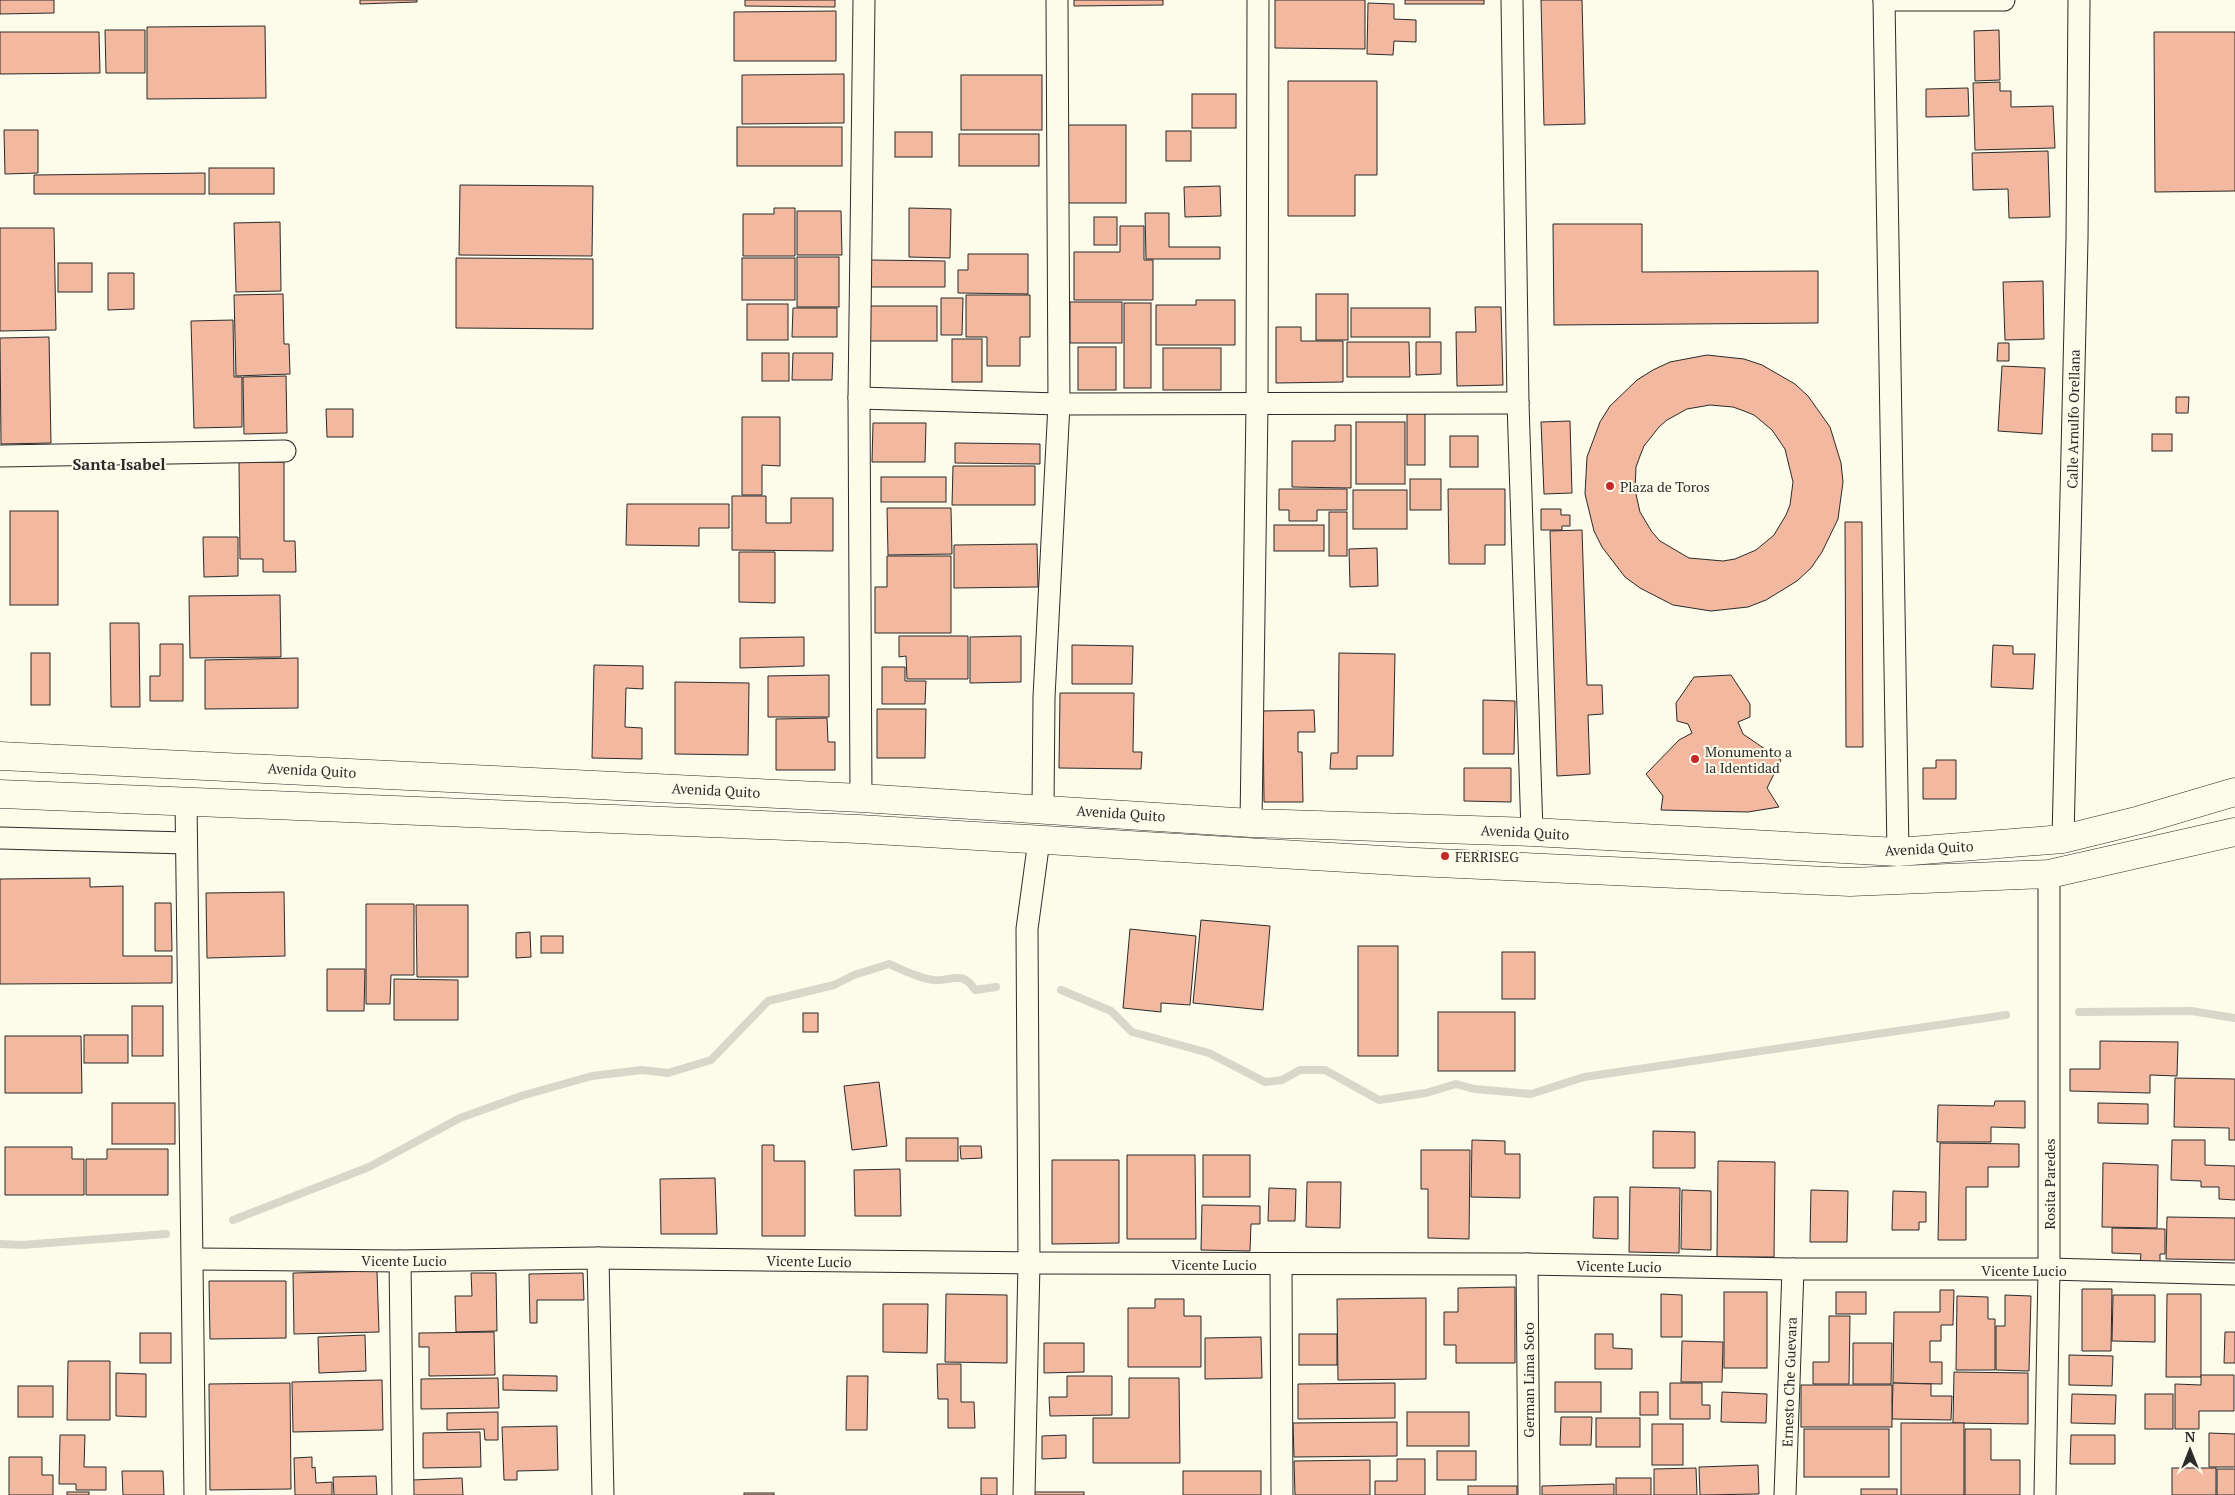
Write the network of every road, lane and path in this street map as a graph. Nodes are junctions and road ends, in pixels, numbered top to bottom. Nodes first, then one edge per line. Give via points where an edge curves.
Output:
1 (864, 0) edge
2 (1057, 0) edge
3 (1258, 0) edge
4 (1512, 0) edge
5 (1884, 0) edge
6 (2004, 0) edge
7 (2079, 0) edge
8 (859, 398) junction
9 (1518, 403) junction
10 (1060, 404) junction
11 (1257, 405) junction
12 (285, 451) dead end
13 (0, 456) edge
14 (0, 756) edge
15 (2235, 792) edge
16 (0, 794) edge
17 (861, 798) junction
18 (186, 801) junction
19 (1043, 808) junction
20 (1251, 822) junction
21 (1532, 832) junction
22 (2235, 832) edge
23 (0, 838) edge
24 (2063, 839) junction
25 (1039, 840) junction
26 (186, 843) junction
27 (1898, 852) junction
28 (2049, 874) junction
29 (598, 1258) junction
30 (193, 1259) junction
31 (400, 1261) junction
32 (1029, 1263) junction
33 (1281, 1264) junction
34 (1527, 1264) junction
35 (1793, 1269) junction
36 (2050, 1269) junction
37 (2235, 1274) edge
38 (195, 1495) edge
39 (403, 1495) edge
40 (603, 1495) edge
41 (1024, 1495) edge
42 (1282, 1495) edge
43 (1528, 1495) edge
44 (1786, 1495) edge
45 (2045, 1495) edge

1 - 8 street
2 - 10 street
3 - 11 street
4 - 9 street
5 - 6 street
5 - 27 street
7 - 24 street, Calle Arnulfo Orellana via 2077,239
8 - 10 street
8 - 17 street
9 - 11 street
9 - 21 street
10 - 11 street
10 - 19 street via 1044,698
11 - 20 street
12 - 13 street
14 - 17 highway, Avenida Quito
15 - 24 highway, Avenida Quito
16 - 18 highway
17 - 19 highway, Avenida Quito
18 - 25 highway via 859,829
18 - 26 street
19 - 20 highway, Avenida Quito
20 - 21 highway, Avenida Quito
21 - 27 highway, Avenida Quito
22 - 28 highway
23 - 26 street
24 - 27 highway, Avenida Quito
25 - 28 highway via 1415,862 1850,882
25 - 32 street via 1027,929
26 - 30 street
28 - 36 street, Rosita Paredes
29 - 31 street, Vicente Lucio
29 - 32 street, Vicente Lucio
29 - 40 street
30 - 31 street, Vicente Lucio
30 - 38 street
31 - 39 street
32 - 33 street, Vicente Lucio
32 - 41 street
33 - 34 street, Vicente Lucio
33 - 42 street
34 - 35 street, Vicente Lucio
34 - 43 street, German Lima Soto
35 - 36 street, Vicente Lucio
35 - 44 street, Ernesto Che Guevara
36 - 37 street, Vicente Lucio
36 - 45 street, Rosita Paredes

